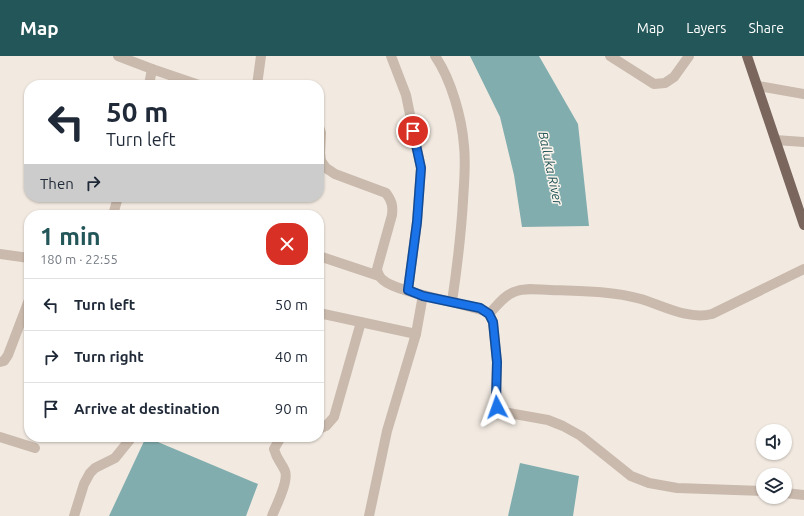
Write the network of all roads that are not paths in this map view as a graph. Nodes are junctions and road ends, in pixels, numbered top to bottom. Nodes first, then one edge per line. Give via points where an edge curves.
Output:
1 (118, 56) edge
2 (261, 56) edge
3 (391, 56) edge
4 (435, 56) edge
5 (610, 56) edge
6 (690, 56) edge
7 (747, 56) edge
8 (152, 69) junction
9 (150, 80) edge
10 (184, 80) edge
11 (258, 80) edge
12 (758, 86) junction
13 (804, 94) edge
14 (775, 140) junction
15 (804, 142) edge
16 (324, 165) edge
17 (801, 209) edge
18 (804, 225) edge
19 (0, 254) edge
20 (24, 257) edge
21 (324, 258) edge
22 (804, 268) edge
23 (379, 276) junction
24 (408, 290) junction
25 (429, 297) junction
26 (452, 302) junction
27 (24, 313) edge
28 (324, 314) edge
29 (489, 314) junction
30 (361, 322) junction
31 (416, 334) junction
32 (0, 362) edge
33 (324, 427) edge
34 (0, 437) edge
35 (128, 442) edge
36 (278, 442) edge
37 (35, 448) dead end
38 (756, 491) edge
39 (792, 494) edge
40 (804, 495) edge
41 (74, 516) edge
42 (272, 516) edge
43 (369, 516) edge

1 - 8 street
2 - 11 street
3 - 24 street via 406,95 421,168
4 - 26 street via 451,88 464,145 461,227
5 - 6 street via 654,84 665,83 674,77
7 - 12 main road
8 - 9 street
8 - 10 street
12 - 13 street
12 - 14 main road
14 - 15 street
14 - 17 main road
16 - 23 street via 335,174 386,194 391,200 392,215 377,269
17 - 18 main road
19 - 20 street
21 - 23 street
22 - 29 street via 712,314 701,317 620,294 527,290 515,292 504,298
23 - 24 street via 389,284
24 - 25 street
25 - 26 street
25 - 31 street
26 - 29 street via 480,308
27 - 32 street via 8,355 4,362
28 - 30 street
29 - 38 street via 493,322 497,362 497,407 503,412 548,420 563,426 581,436 631,476 649,483 677,488
30 - 31 street
30 - 33 street via 334,417
31 - 43 street via 387,431
34 - 37 street
35 - 41 street via 114,458 90,473
36 - 42 street via 274,449 276,458 286,472 286,479
39 - 40 street

